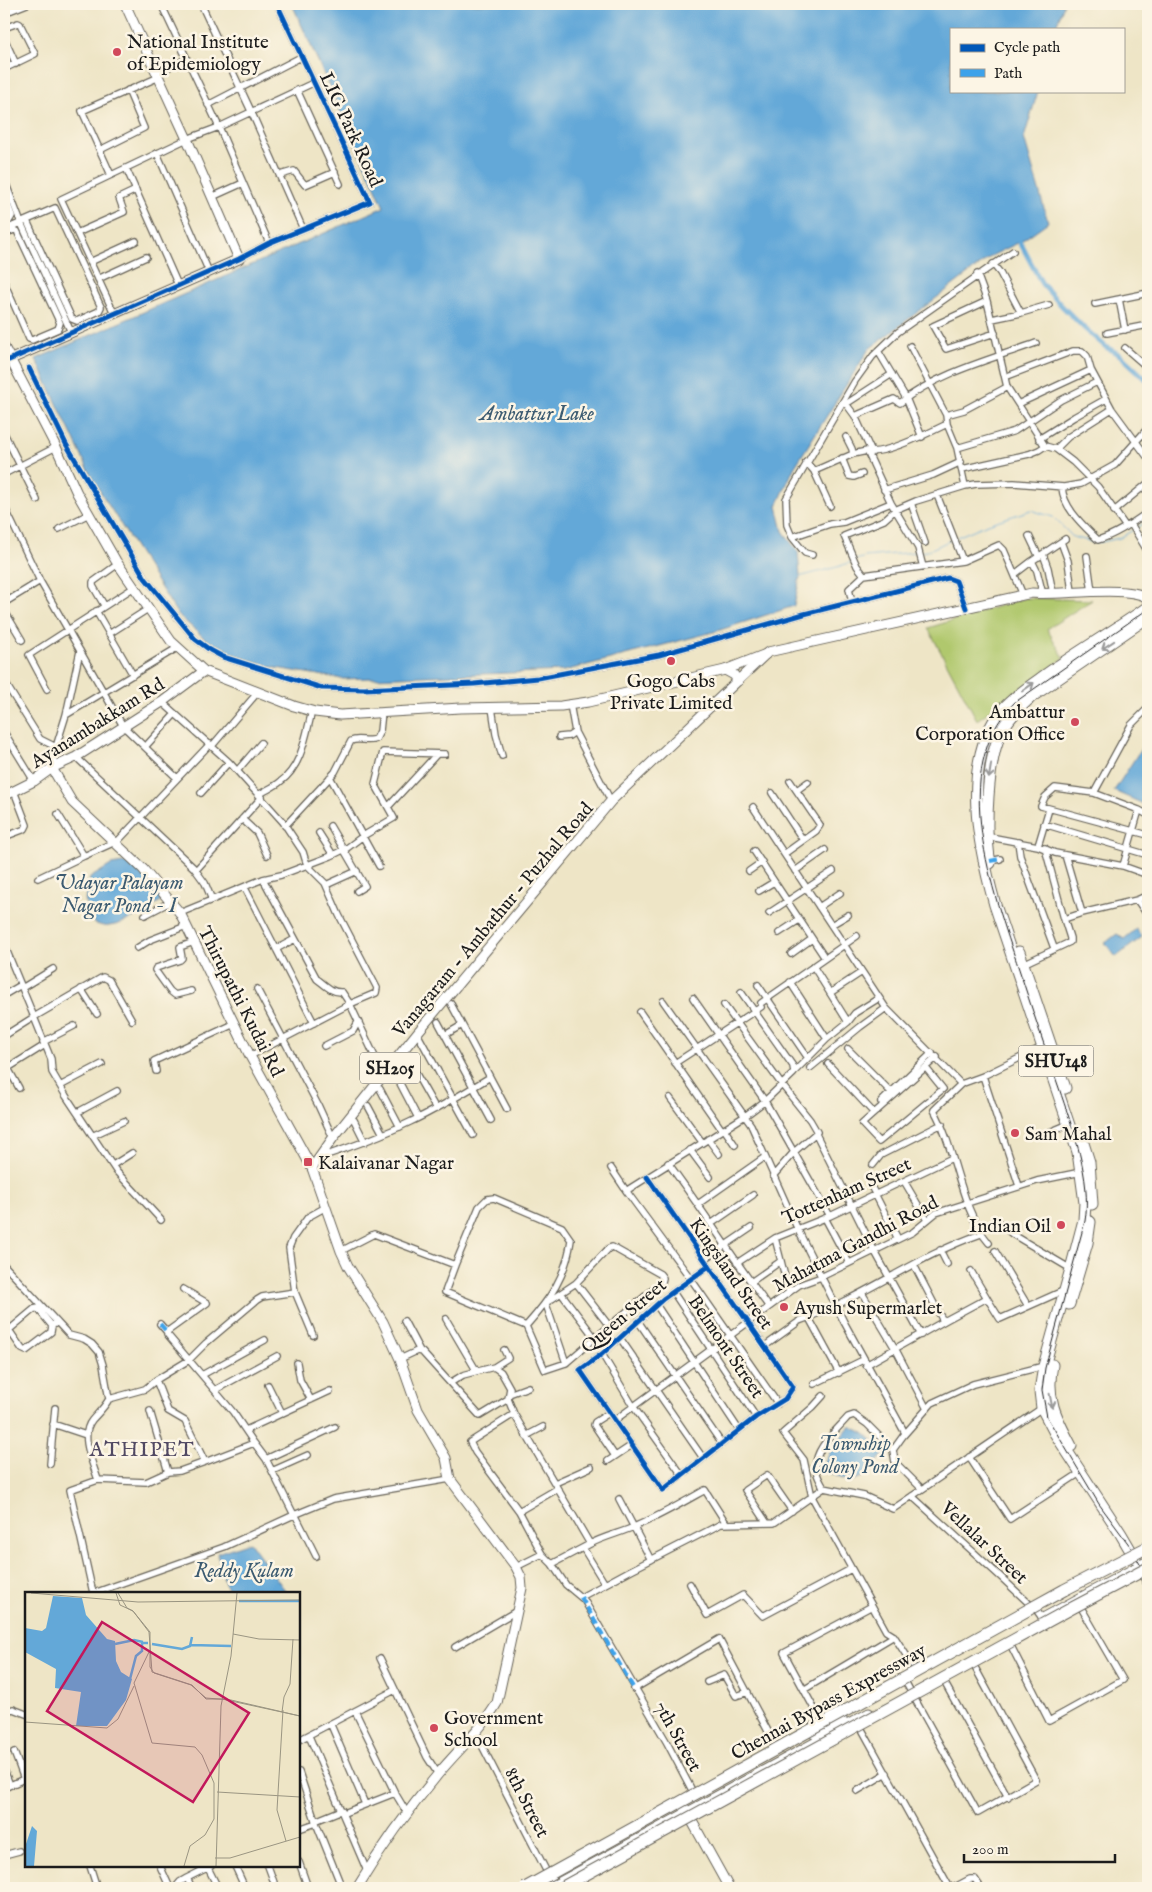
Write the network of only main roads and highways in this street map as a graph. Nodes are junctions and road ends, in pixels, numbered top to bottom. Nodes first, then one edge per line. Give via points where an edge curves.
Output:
1 (126, 4) edge
2 (4, 347) edge
3 (10, 360) junction
4 (1148, 609) edge
5 (768, 652) junction
6 (725, 670) junction
7 (204, 671) junction
8 (738, 681) junction
9 (52, 768) junction
10 (4, 796) edge
11 (984, 836) junction
12 (312, 1168) junction
13 (1145, 1560) edge
14 (1148, 1584) edge
15 (1039, 1615) junction
16 (908, 1687) junction
17 (685, 1809) junction
18 (554, 1885) edge
19 (357, 1888) edge
20 (526, 1888) edge
21 (533, 1888) edge
22 (729, 1888) edge

1 - 3 main road via 239,259
2 - 3 main road
3 - 7 main road via 118,564 177,648
4 - 5 main road via 1141,594 1131,592 1032,593
4 - 11 highway, SHU148 via 1015,696 993,723 986,738 976,793
5 - 6 main road
5 - 8 main road, Vanagaram - Ambathur - Puzhal Road / SH205
6 - 7 main road via 570,704 340,715 294,706
6 - 8 main road
7 - 9 main road, Ayanambakkam Rd via 162,702
8 - 12 main road, Vanagaram - Ambathur - Puzhal Road / SH205 via 611,801 417,1033
9 - 10 main road, Ayanambakkam Rd
9 - 12 main road, Thirupathi Kudai Rd via 72,802 143,869 180,913 250,1056
11 -> 13 highway, SHU148 via 995,860 1023,964 1089,1162 1092,1184 1092,1212 1086,1243 1050,1374 1051,1404 1073,1449
11 - 13 highway, SHU148 via 986,871 995,905 1082,1172 1084,1210 1044,1366 1040,1391 1042,1408 1046,1420 1121,1534
12 - 19 main road via 341,1251 383,1322 418,1410 446,1458 450,1479 516,1567 522,1588 497,1703 407,1813
13 - 14 main road, SHU148
13 - 15 main road
13 - 15 main road via 1076,1599
13 - 18 highway, Chennai Bypass Expressway, bridge via 1074,1607
13 - 20 highway, Chennai Bypass Expressway, bridge via 1056,1595
15 - 16 main road via 1007,1638 940,1675
15 - 16 main road via 935,1665
16 - 17 main road via 856,1720
16 - 17 main road via 778,1752 696,1798
17 - 18 main road
17 - 22 main road
18 - 21 main road

